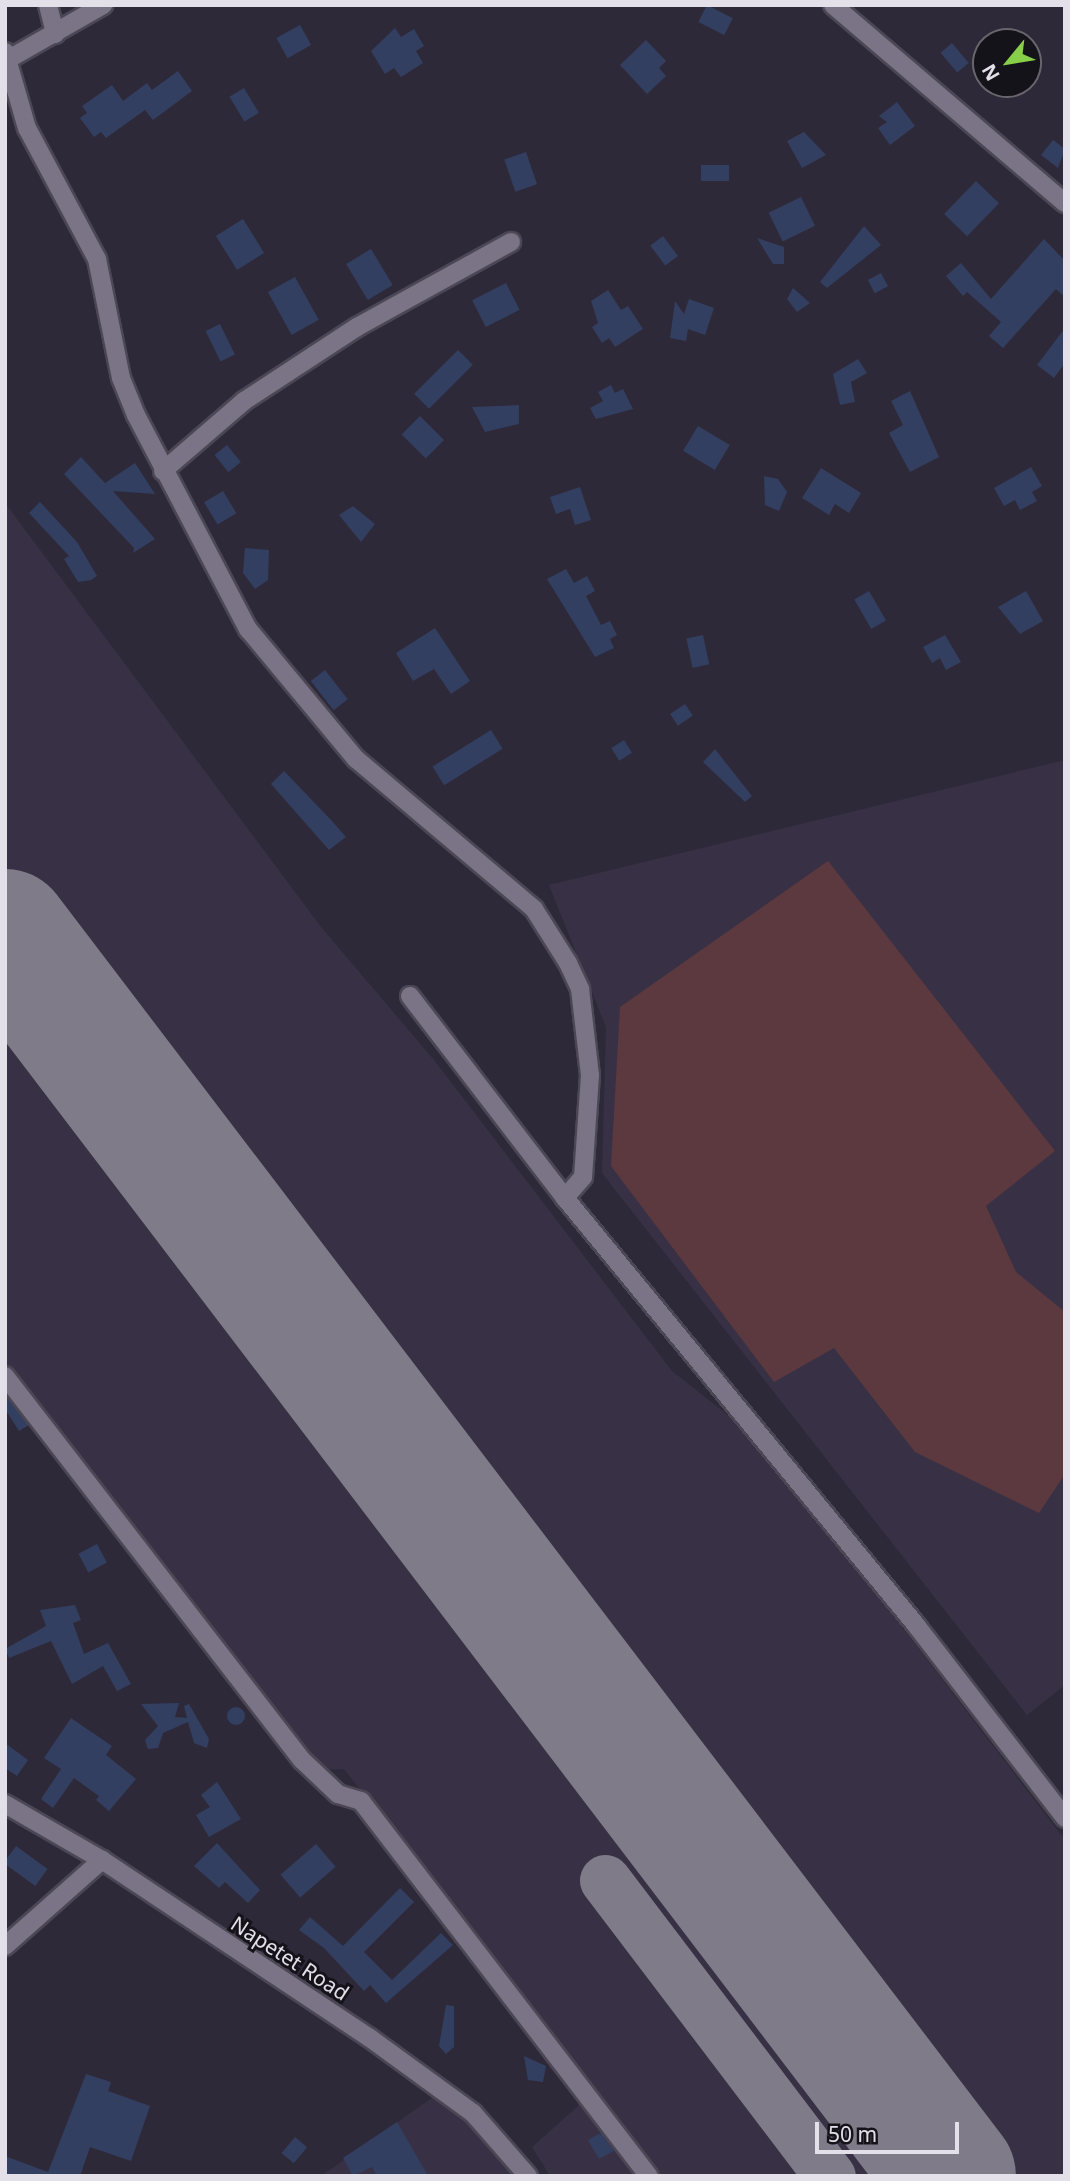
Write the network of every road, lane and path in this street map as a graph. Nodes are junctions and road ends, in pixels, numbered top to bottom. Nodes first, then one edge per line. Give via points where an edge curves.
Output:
1 (48, 5) edge
2 (103, 5) edge
3 (833, 5) edge
4 (55, 34) junction
5 (6, 56) edge
6 (1065, 203) edge
7 (511, 242) dead end
8 (163, 471) junction
9 (410, 996) dead end
10 (565, 1198) junction
11 (5, 1376) edge
12 (5, 1804) edge
13 (1065, 1818) edge
14 (102, 1860) junction
15 (5, 1946) edge
16 (528, 2176) edge
17 (649, 2176) edge

1 - 4 street
2 - 4 street
3 - 6 street
4 - 5 street
5 - 8 street via 27,128 97,259 121,378
7 - 8 street via 357,327 255,393
8 - 10 street via 248,629 322,723 375,778 534,909 568,963 580,989 590,1075 583,1177
9 - 10 street
10 - 13 street via 916,1625
11 - 17 street via 302,1760 338,1794 361,1801
12 - 14 street, Napetet Road
14 - 15 street
14 - 16 street, Napetet Road via 447,2094 499,2139

